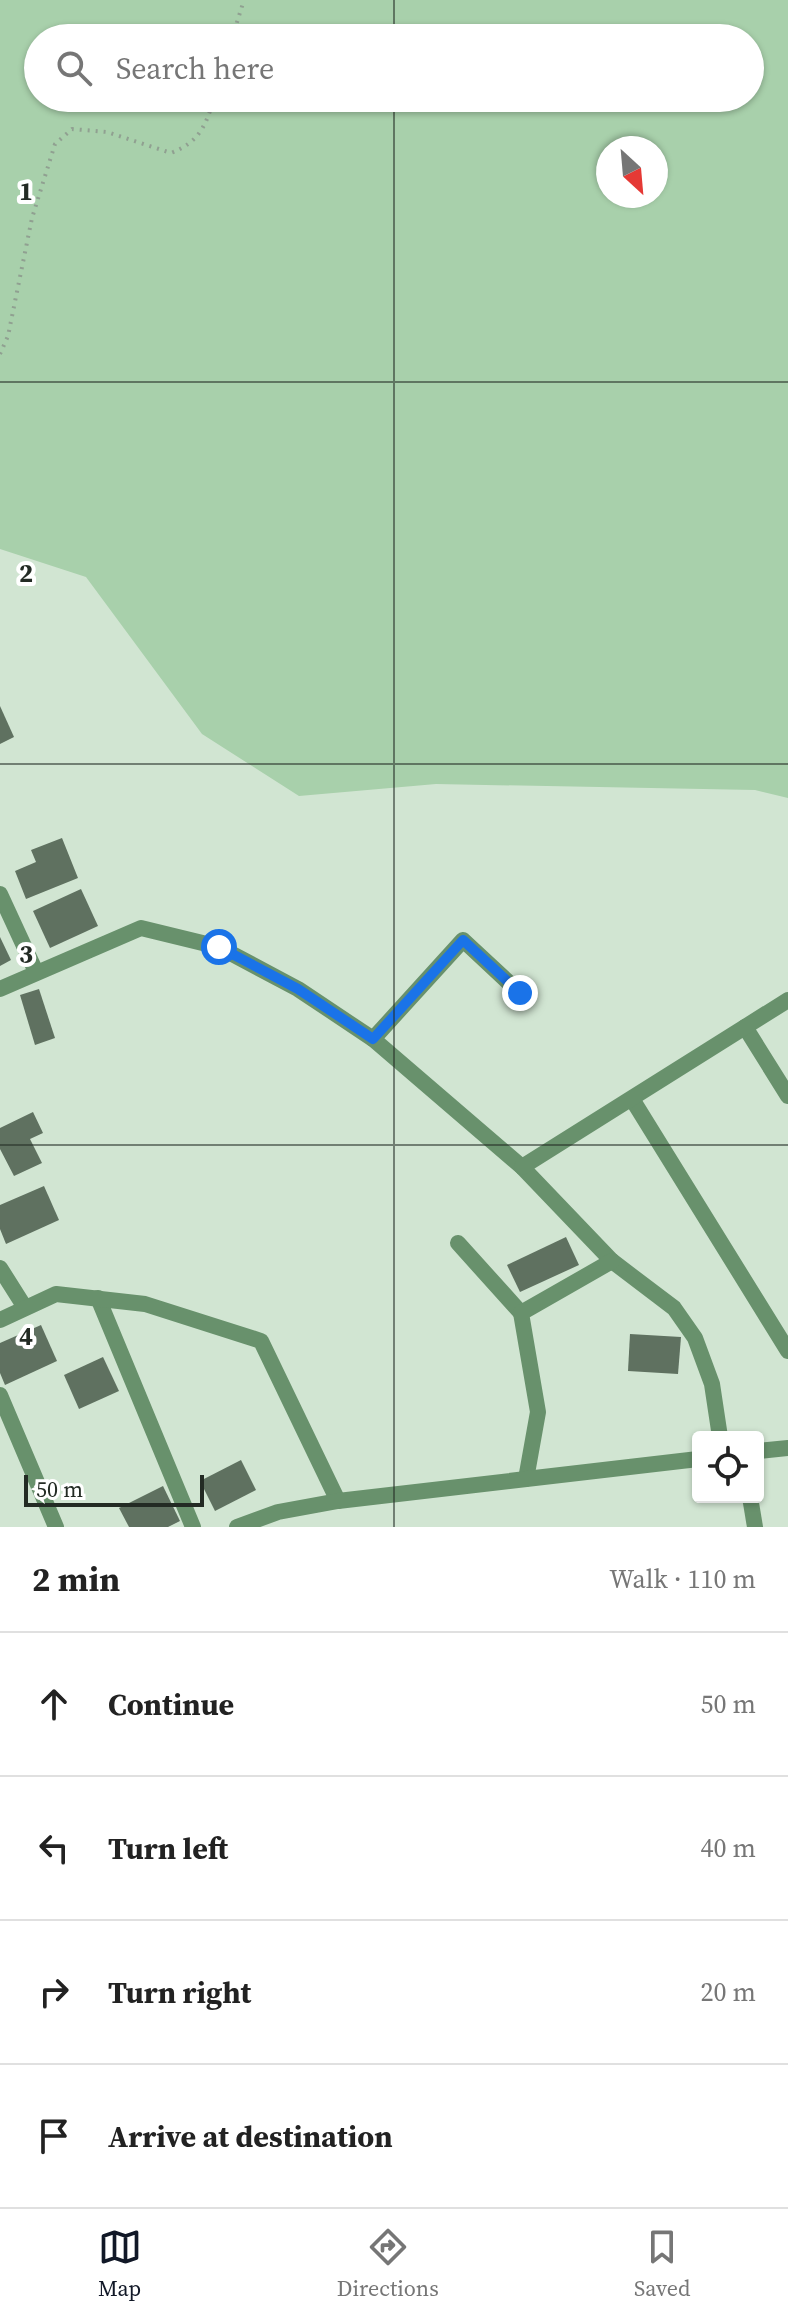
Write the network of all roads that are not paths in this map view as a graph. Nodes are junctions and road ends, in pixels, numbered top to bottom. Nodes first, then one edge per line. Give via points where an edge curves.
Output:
1 (0, 894) edge
2 (36, 972) junction
3 (0, 989) edge
4 (520, 993) dead end
5 (788, 1000) edge
6 (745, 1027) junction
7 (373, 1039) junction
8 (788, 1096) edge
9 (632, 1099) junction
10 (522, 1167) junction
11 (458, 1243) dead end
12 (612, 1261) junction
13 (0, 1268) edge
14 (98, 1298) junction
15 (24, 1306) junction
16 (521, 1313) junction
17 (0, 1320) edge
18 (788, 1351) edge
19 (0, 1395) edge
20 (719, 1431) edge
21 (788, 1448) edge
22 (764, 1450) edge
23 (692, 1460) edge
24 (526, 1479) junction
25 (338, 1501) junction
26 (751, 1503) edge
27 (56, 1527) edge
28 (193, 1527) edge
29 (237, 1527) edge
30 (755, 1527) edge

1 - 2 street
2 - 3 street
2 - 7 street via 141,928 219,947 298,989
4 - 7 street via 463,940
5 - 6 street
6 - 8 street
6 - 9 street
7 - 10 street
9 - 10 street
9 - 18 street
10 - 12 street
11 - 16 street
12 - 16 street
12 - 20 street via 674,1308 695,1338 712,1384
13 - 15 street
14 - 15 street via 56,1294
14 - 25 street via 145,1304 261,1341
14 - 28 street
15 - 17 street
16 - 24 street via 538,1412
19 - 27 street
21 - 22 street
23 - 24 street
24 - 25 street
25 - 29 street via 278,1512
26 - 30 street

